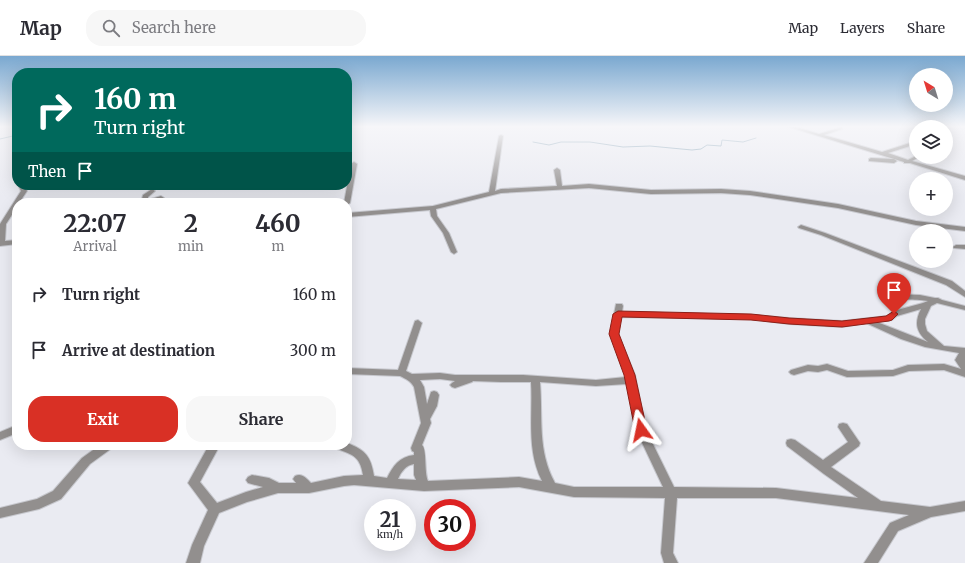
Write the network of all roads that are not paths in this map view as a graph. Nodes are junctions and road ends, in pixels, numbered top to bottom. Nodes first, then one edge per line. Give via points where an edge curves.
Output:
1 (499, 150) edge
2 (870, 150) edge
3 (894, 150) edge
4 (871, 160) dead end
5 (909, 161) junction
6 (354, 164) dead end
7 (919, 164) edge
8 (557, 170) dead end
9 (352, 175) edge
10 (965, 178) edge
11 (560, 188) junction
12 (152, 191) dead end
13 (492, 193) junction
14 (145, 198) edge
15 (432, 208) junction
16 (12, 210) edge
17 (352, 215) edge
18 (801, 227) dead end
19 (965, 228) edge
20 (12, 243) edge
21 (0, 244) edge
22 (956, 247) dead end
23 (965, 247) edge
24 (454, 252) dead end
25 (949, 283) junction
26 (965, 288) edge
27 (965, 295) edge
28 (898, 296) dead end
29 (938, 300) junction
30 (927, 305) junction
31 (965, 308) edge
32 (867, 322) junction
33 (418, 323) dead end
34 (947, 350) junction
35 (965, 351) edge
36 (965, 368) edge
37 (352, 371) edge
38 (794, 372) dead end
39 (401, 373) junction
40 (965, 374) edge
41 (411, 377) junction
42 (473, 377) junction
43 (535, 379) junction
44 (631, 380) junction
45 (455, 385) dead end
46 (434, 395) dead end
47 (425, 419) junction
48 (843, 427) dead end
49 (12, 431) edge
50 (0, 436) edge
51 (791, 443) dead end
52 (101, 450) edge
53 (212, 450) edge
54 (352, 450) edge
55 (419, 460) junction
56 (824, 467) junction
57 (300, 479) dead end
58 (252, 480) dead end
59 (368, 481) junction
60 (391, 484) junction
61 (424, 486) junction
62 (278, 488) junction
63 (309, 488) junction
64 (551, 488) junction
65 (671, 493) junction
66 (879, 506) junction
67 (965, 506) edge
68 (215, 509) junction
69 (930, 512) junction
70 (0, 513) edge
71 (193, 563) edge
72 (671, 563) edge
73 (871, 563) edge

1 - 13 street
2 - 5 street
3 - 5 street via 884,153
4 - 5 street
6 - 9 street
7 - 10 street
8 - 11 street
11 - 13 street
11 - 19 street via 589,186 651,192 721,191 779,197 916,222
12 - 14 street
13 - 15 street
15 - 17 street
15 - 24 street
16 - 21 street via 3,224
18 - 25 street
20 - 21 street
22 - 23 street
25 - 26 street
25 - 27 street
28 - 29 street
29 - 30 street
29 - 31 street
30 - 32 street via 894,314 889,318
30 - 34 street via 920,319 920,326 924,334
32 - 34 street
32 - 44 street via 842,324 618,310 614,334
33 - 39 street
34 - 35 street
35 - 36 street via 960,360
37 - 39 street
38 - 40 street via 827,367 847,374 893,373 908,368 944,367
39 - 41 street
41 - 42 street
41 - 47 street via 419,388
42 - 43 street
42 - 45 street
43 - 44 street via 603,383
43 - 64 street via 536,441 543,475
44 - 65 street via 641,430
46 - 47 street
47 - 55 street via 426,423 416,448 420,449
48 - 56 street via 855,444 828,461
49 - 50 street
51 - 56 street
52 - 70 street via 86,461 57,495 39,504
53 - 68 street via 194,483
54 - 59 street via 367,464
55 - 60 street via 409,459 403,463
55 - 61 street
56 - 66 street
57 - 63 street
58 - 62 street via 269,483
59 - 60 street
59 - 63 street via 350,480
60 - 61 street
61 - 64 street via 519,482
62 - 63 street
62 - 68 street
64 - 65 street via 574,492
65 - 66 street via 776,493
65 - 72 street via 667,553
66 - 69 street
67 - 69 street
68 - 71 street via 198,545
69 - 73 street via 894,527

